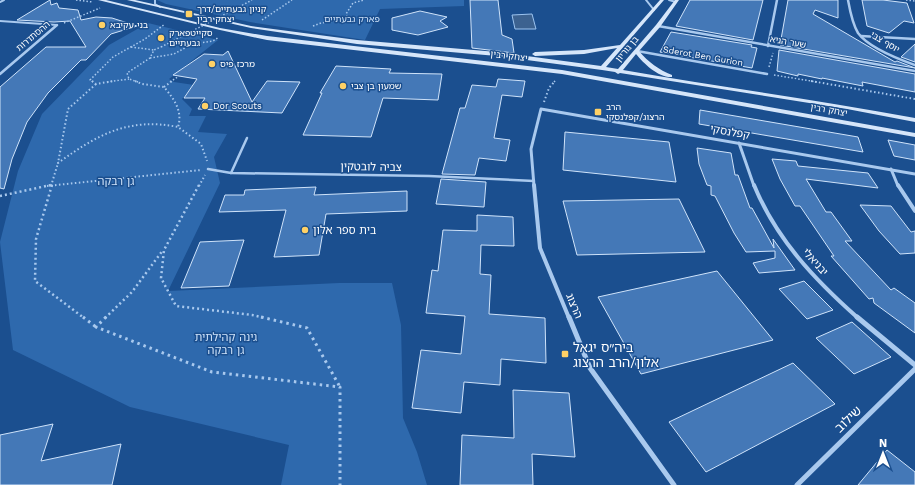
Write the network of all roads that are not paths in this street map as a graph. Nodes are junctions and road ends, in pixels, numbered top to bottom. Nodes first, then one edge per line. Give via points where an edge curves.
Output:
1 (4, 0) edge
2 (100, 0) edge
3 (129, 0) edge
4 (155, 0) edge
5 (646, 0) edge
6 (662, 0) edge
7 (669, 0) edge
8 (777, 0) edge
9 (848, 0) edge
10 (676, 1) edge
11 (0, 2) edge
12 (160, 7) junction
13 (654, 10) junction
14 (0, 20) edge
15 (58, 25) joint
16 (658, 26) junction
17 (861, 36) junction
18 (915, 39) edge
19 (621, 46) junction
20 (768, 46) junction
21 (637, 51) junction
22 (497, 54) junction
23 (915, 66) edge
24 (602, 68) junction
25 (621, 70) junction
26 (915, 71) edge
27 (0, 74) edge
28 (766, 74) road end
29 (606, 80) junction
30 (689, 83) junction
31 (541, 109) joint
32 (915, 120) edge
33 (915, 135) edge
34 (247, 138) dead end
35 (739, 143) junction
36 (891, 169) junction
37 (208, 170) road end
38 (231, 172) junction
39 (915, 174) edge
40 (534, 181) junction
41 (915, 211) edge
42 (915, 365) edge
43 (915, 369) edge
44 (674, 485) edge
45 (797, 485) edge

1 - 11 lane
2 - 29 main road, יצחק רבין via 267,38 562,72
3 - 12 main road, יצחק רבין
4 - 12 lane via 155,4
5 - 13 lane
6 - 13 main road, בן גוריון
7 - 10 lane
8 - 20 street
9 - 17 street, יוסף צבי via 852,18
10 - 16 main road, בן גוריון
12 - 22 main road, יצחק רבין via 251,27 357,42
13 - 19 main road, בן גוריון
14 - 15 lane
15 - 27 street, ההסתדרות
16 - 20 street, שער הגיא
16 - 21 main road, בן גוריון
17 - 18 street
17 - 23 street, יוסף צבי via 887,53
19 - 22 main road via 567,54
19 - 24 main road, בן גוריון
20 - 26 street, שער הגיא
21 - 25 main road, בן גוריון
21 - 28 street, Sderot Ben Gurion
21 - 30 main road via 654,69
22 - 24 main road, יצחק רבין
24 - 25 main road, יצחק רבין
24 - 29 main road, בן גוריון
25 - 29 main road, בן גוריון
25 - 30 main road, יצחק רבין
29 - 33 main road, יצחק רבין
30 - 32 main road, יצחק רבין
31 - 35 street, קפלנסקי
31 - 40 street, הרצוג via 531,149
34 - 38 lane
35 - 36 street, קפלנסקי
35 - 42 street, יבניאלי via 752,182 776,229 801,262 843,306
36 - 39 street, קפלנסקי
36 - 41 street via 900,190
37 - 38 lane, צביה לובטקין
38 - 40 lane, צביה לובטקין
40 - 44 street, הרצוג via 540,248 590,368
43 - 45 street, שילוב

